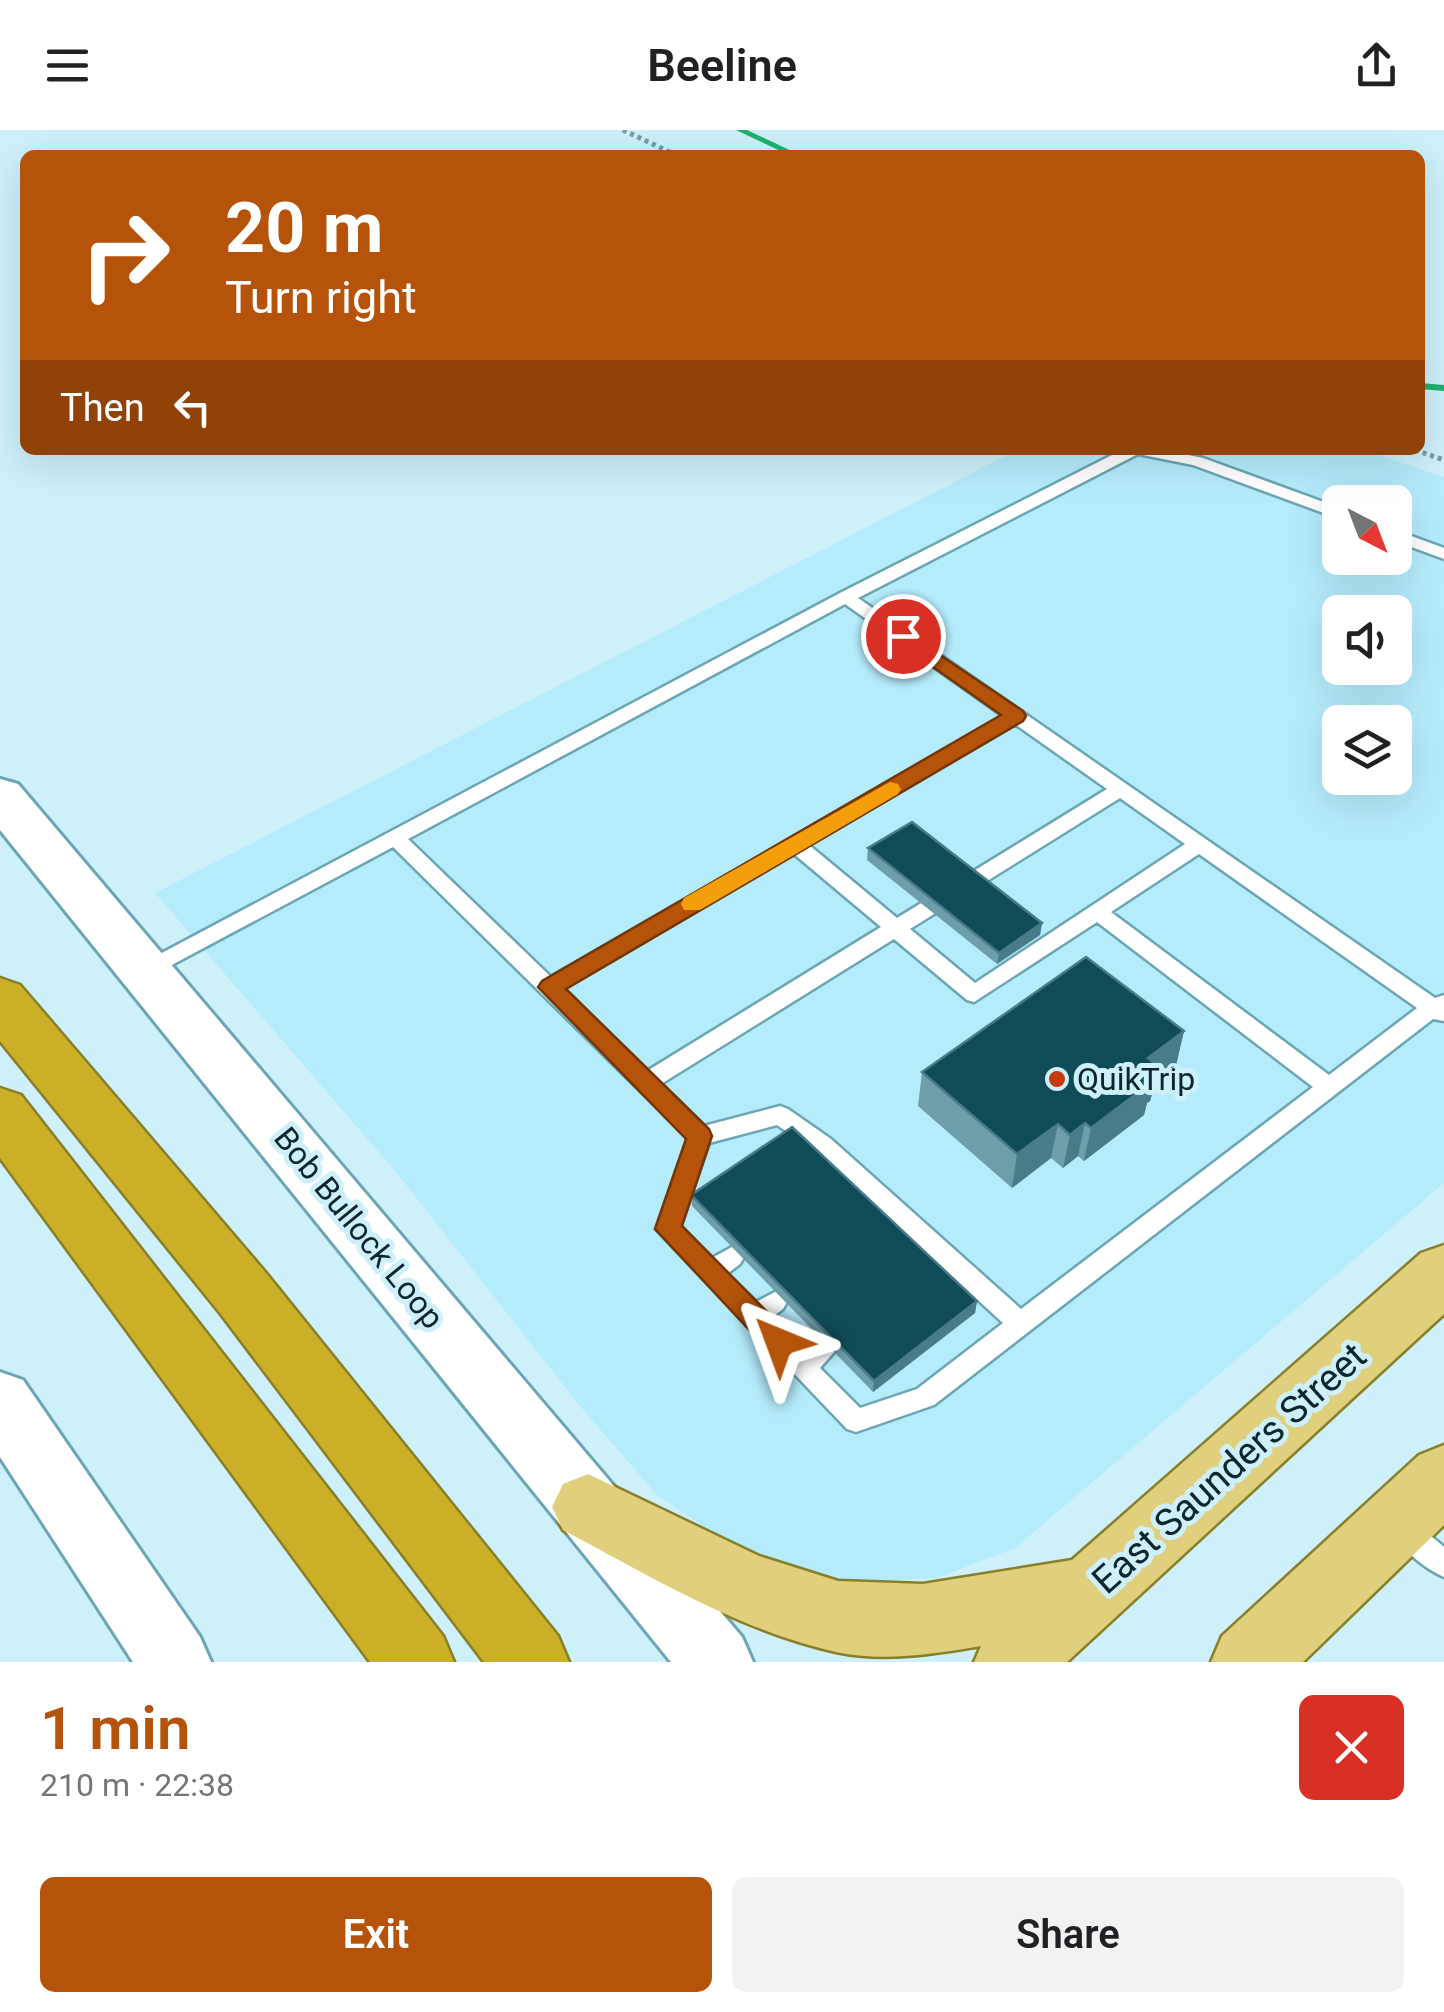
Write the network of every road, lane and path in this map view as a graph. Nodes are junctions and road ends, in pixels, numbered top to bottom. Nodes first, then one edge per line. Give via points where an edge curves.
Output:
1 (623, 130) edge
2 (665, 150) edge
3 (1127, 455) edge
4 (1164, 455) edge
5 (1322, 507) edge
6 (1412, 542) edge
7 (1444, 554) edge
8 (846, 597) junction
9 (1016, 716) junction
10 (1121, 789) junction
11 (0, 796) edge
12 (397, 839) junction
13 (795, 844) junction
14 (1200, 844) junction
15 (1097, 912) junction
16 (897, 930) junction
17 (146, 970) junction
18 (550, 987) junction
19 (0, 1000) edge
20 (1440, 1008) edge
21 (648, 1081) junction
22 (1329, 1088) junction
23 (0, 1112) edge
24 (700, 1136) junction
25 (851, 1170) junction
26 (828, 1186) edge
27 (895, 1210) junction
28 (872, 1228) edge
29 (944, 1254) junction
30 (732, 1257) dead end
31 (922, 1271) edge
32 (711, 1272) junction
33 (1444, 1273) edge
34 (1021, 1324) junction
35 (0, 1401) edge
36 (588, 1507) junction
37 (1428, 1522) edge
38 (650, 1582) junction
39 (1093, 1592) junction
40 (526, 1655) edge
41 (175, 1662) edge
42 (416, 1662) edge
43 (662, 1662) edge
44 (717, 1662) edge
45 (1012, 1662) edge
46 (1249, 1662) edge

1 - 2 path
3 - 8 lane
4 - 5 lane
6 - 7 lane
8 - 9 lane
8 - 12 lane
9 - 10 lane
9 - 13 lane
10 - 14 lane
10 - 16 lane
11 - 17 main road, Bob Bullock Loop
12 - 17 lane
12 - 18 lane
13 - 16 lane
13 - 18 lane
14 - 15 lane
14 - 20 lane
15 - 16 lane via 974,994
15 - 22 lane
16 - 21 lane
17 - 36 main road, Bob Bullock Loop
18 - 21 lane
19 - 40 highway
20 - 22 lane
21 - 24 lane
22 - 34 lane
23 - 42 highway
24 - 25 lane via 780,1115
24 - 32 lane via 668,1229
25 - 26 lane
25 - 27 lane
27 - 28 lane
27 - 29 lane
29 - 31 lane
29 - 34 lane
30 - 32 lane
32 - 34 lane via 765,1310 814,1359 856,1421 925,1396
33 - 39 main road, East Saunders Street
35 - 41 main road
36 - 38 main road, Bob Bullock Loop
36 - 39 main road via 745,1587 838,1617 923,1620
37 - 46 main road
38 - 43 main road
38 - 44 main road, Bob Bullock Loop
39 - 45 main road, East Saunders Street

